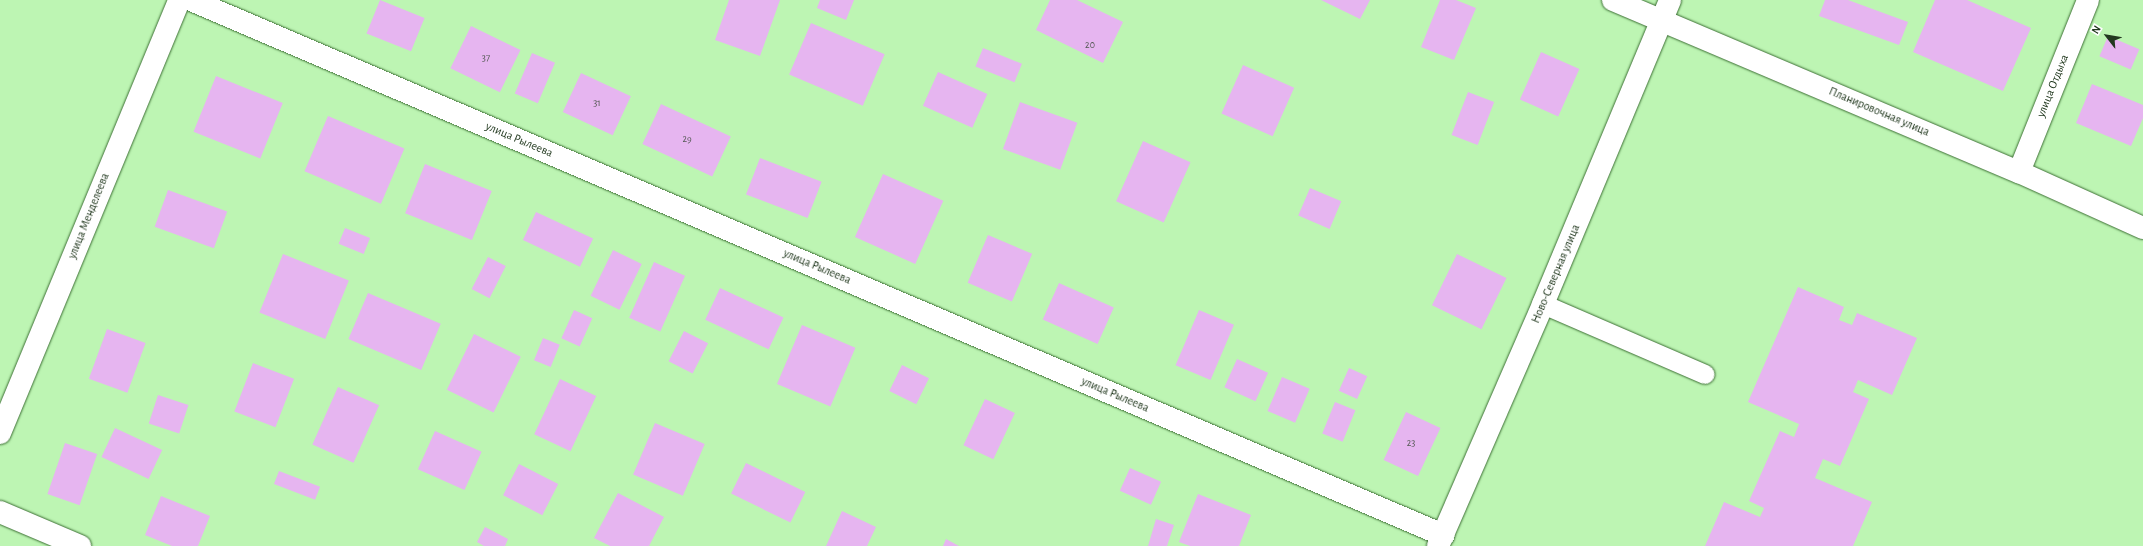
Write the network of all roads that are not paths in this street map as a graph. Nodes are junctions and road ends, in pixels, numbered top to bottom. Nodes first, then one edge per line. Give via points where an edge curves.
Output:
1 (179, 0) edge
2 (191, 0) edge
3 (1613, 0) edge
4 (2088, 0) edge
5 (1666, 10) edge
6 (2019, 172) junction
7 (2143, 228) edge
8 (1543, 304) junction
9 (1705, 374) dead end
10 (0, 433) edge
11 (0, 512) edge
12 (1440, 540) edge
13 (80, 546) edge

1 - 10 street, улица Менделеева
2 - 12 street, улица Рылеева
3 - 5 street, Планировочная улица
4 - 6 street, улица Отдыха
5 - 6 street, Планировочная улица
5 - 8 street, Ново-Северная улица
6 - 7 street, Планировочная улица
8 - 9 lane
8 - 12 street, Ново-Северная улица
11 - 13 street

